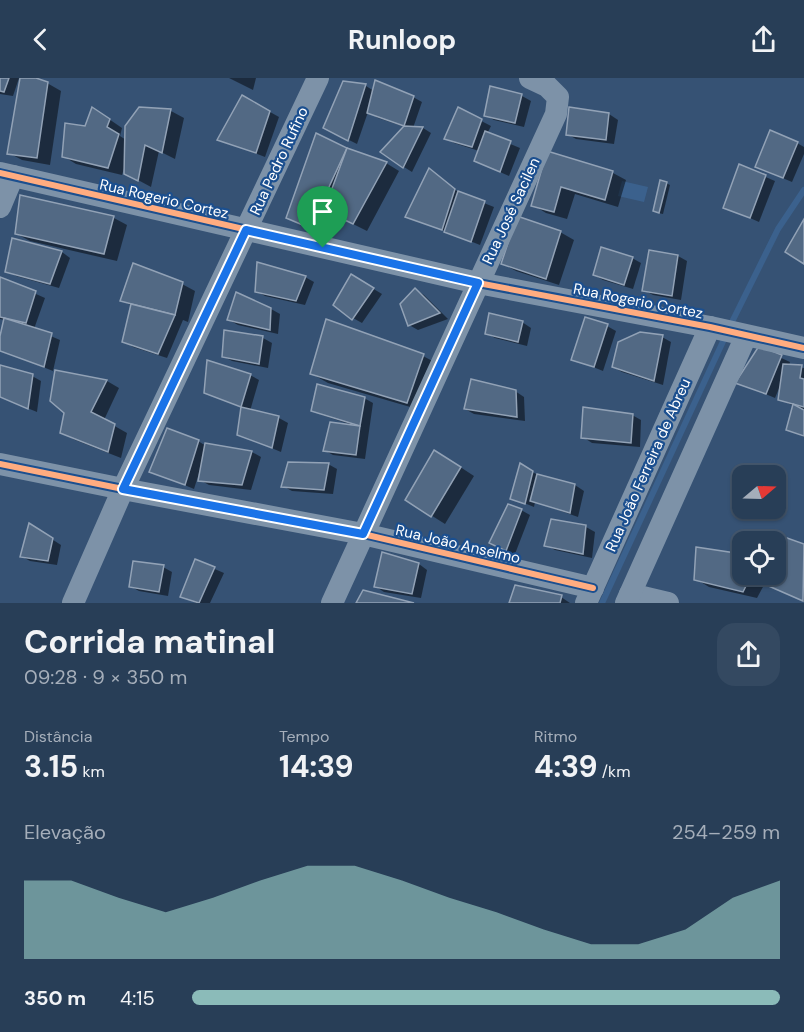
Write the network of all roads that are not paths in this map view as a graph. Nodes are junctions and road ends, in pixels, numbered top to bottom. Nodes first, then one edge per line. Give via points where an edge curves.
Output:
1 (318, 78) edge
2 (530, 78) edge
3 (7, 175) edge
4 (0, 207) edge
5 (246, 230) junction
6 (478, 283) junction
7 (710, 327) junction
8 (746, 336) junction
9 (804, 348) edge
10 (0, 464) edge
11 (123, 489) junction
12 (363, 534) junction
13 (589, 596) edge
14 (628, 599) edge
15 (73, 603) edge
16 (332, 603) edge
17 (668, 603) edge

1 - 5 street, Rua Pedro Rufino
2 - 6 street, Rua José Sacilen via 548,86 558,97 556,114
3 - 4 street
3 - 5 street, Rua Rogerio Cortez
5 - 6 street, Rua Rogerio Cortez
5 - 11 street, Rua Pedro Rufino
6 - 7 street, Rua Rogerio Cortez
6 - 12 street, Rua José Sacilen
7 - 8 street, Rua Rogerio Cortez
7 - 13 street, Rua João Ferreira de Abreu
8 - 9 street, Rua Rogerio Cortez
8 - 14 street
10 - 11 street, Rua João Anselmo
11 - 12 street, Rua João Anselmo
11 - 15 street, Rua Pedro Rufino
12 - 13 street, Rua João Anselmo
12 - 16 street, Rua José Sacilen
14 - 17 street

